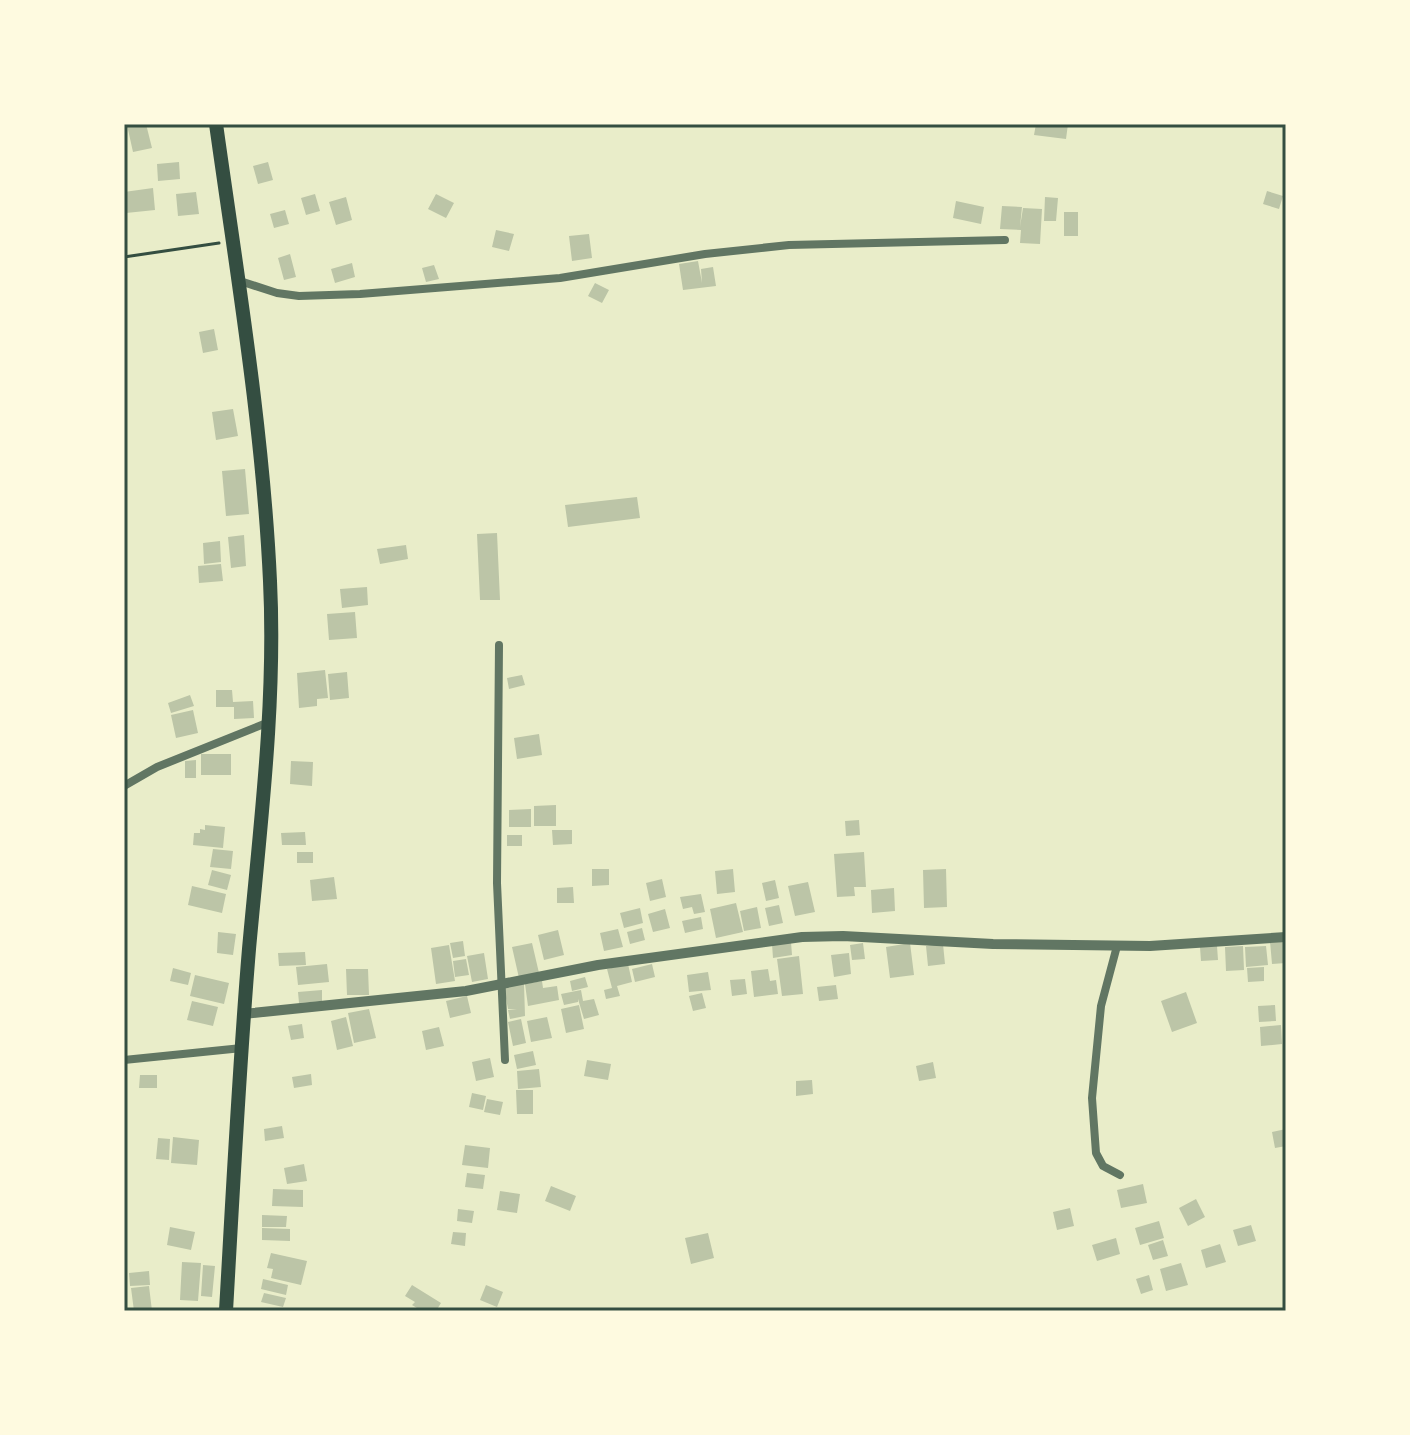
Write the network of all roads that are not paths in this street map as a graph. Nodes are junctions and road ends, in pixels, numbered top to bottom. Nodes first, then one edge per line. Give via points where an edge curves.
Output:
1 (216, 124) edge
2 (1005, 240) dead end
3 (236, 280) junction
4 (499, 645) dead end
5 (269, 722) junction
6 (124, 786) edge
7 (1286, 937) edge
8 (1117, 946) junction
9 (500, 985) junction
10 (243, 1014) junction
11 (242, 1048) junction
12 (124, 1060) edge
13 (505, 1060) dead end
14 (1120, 1175) dead end
15 (226, 1311) edge

1 - 3 highway
2 - 3 street via 789,245 560,278 360,294 299,296
3 - 5 highway via 270,581
4 - 9 street
5 - 6 street via 157,767
5 - 10 highway
7 - 8 street
8 - 9 street via 802,937 598,965
8 - 14 street via 1101,1006 1092,1098 1096,1153 1103,1166
9 - 10 street
9 - 13 street
10 - 11 highway
11 - 12 street
11 - 15 highway

